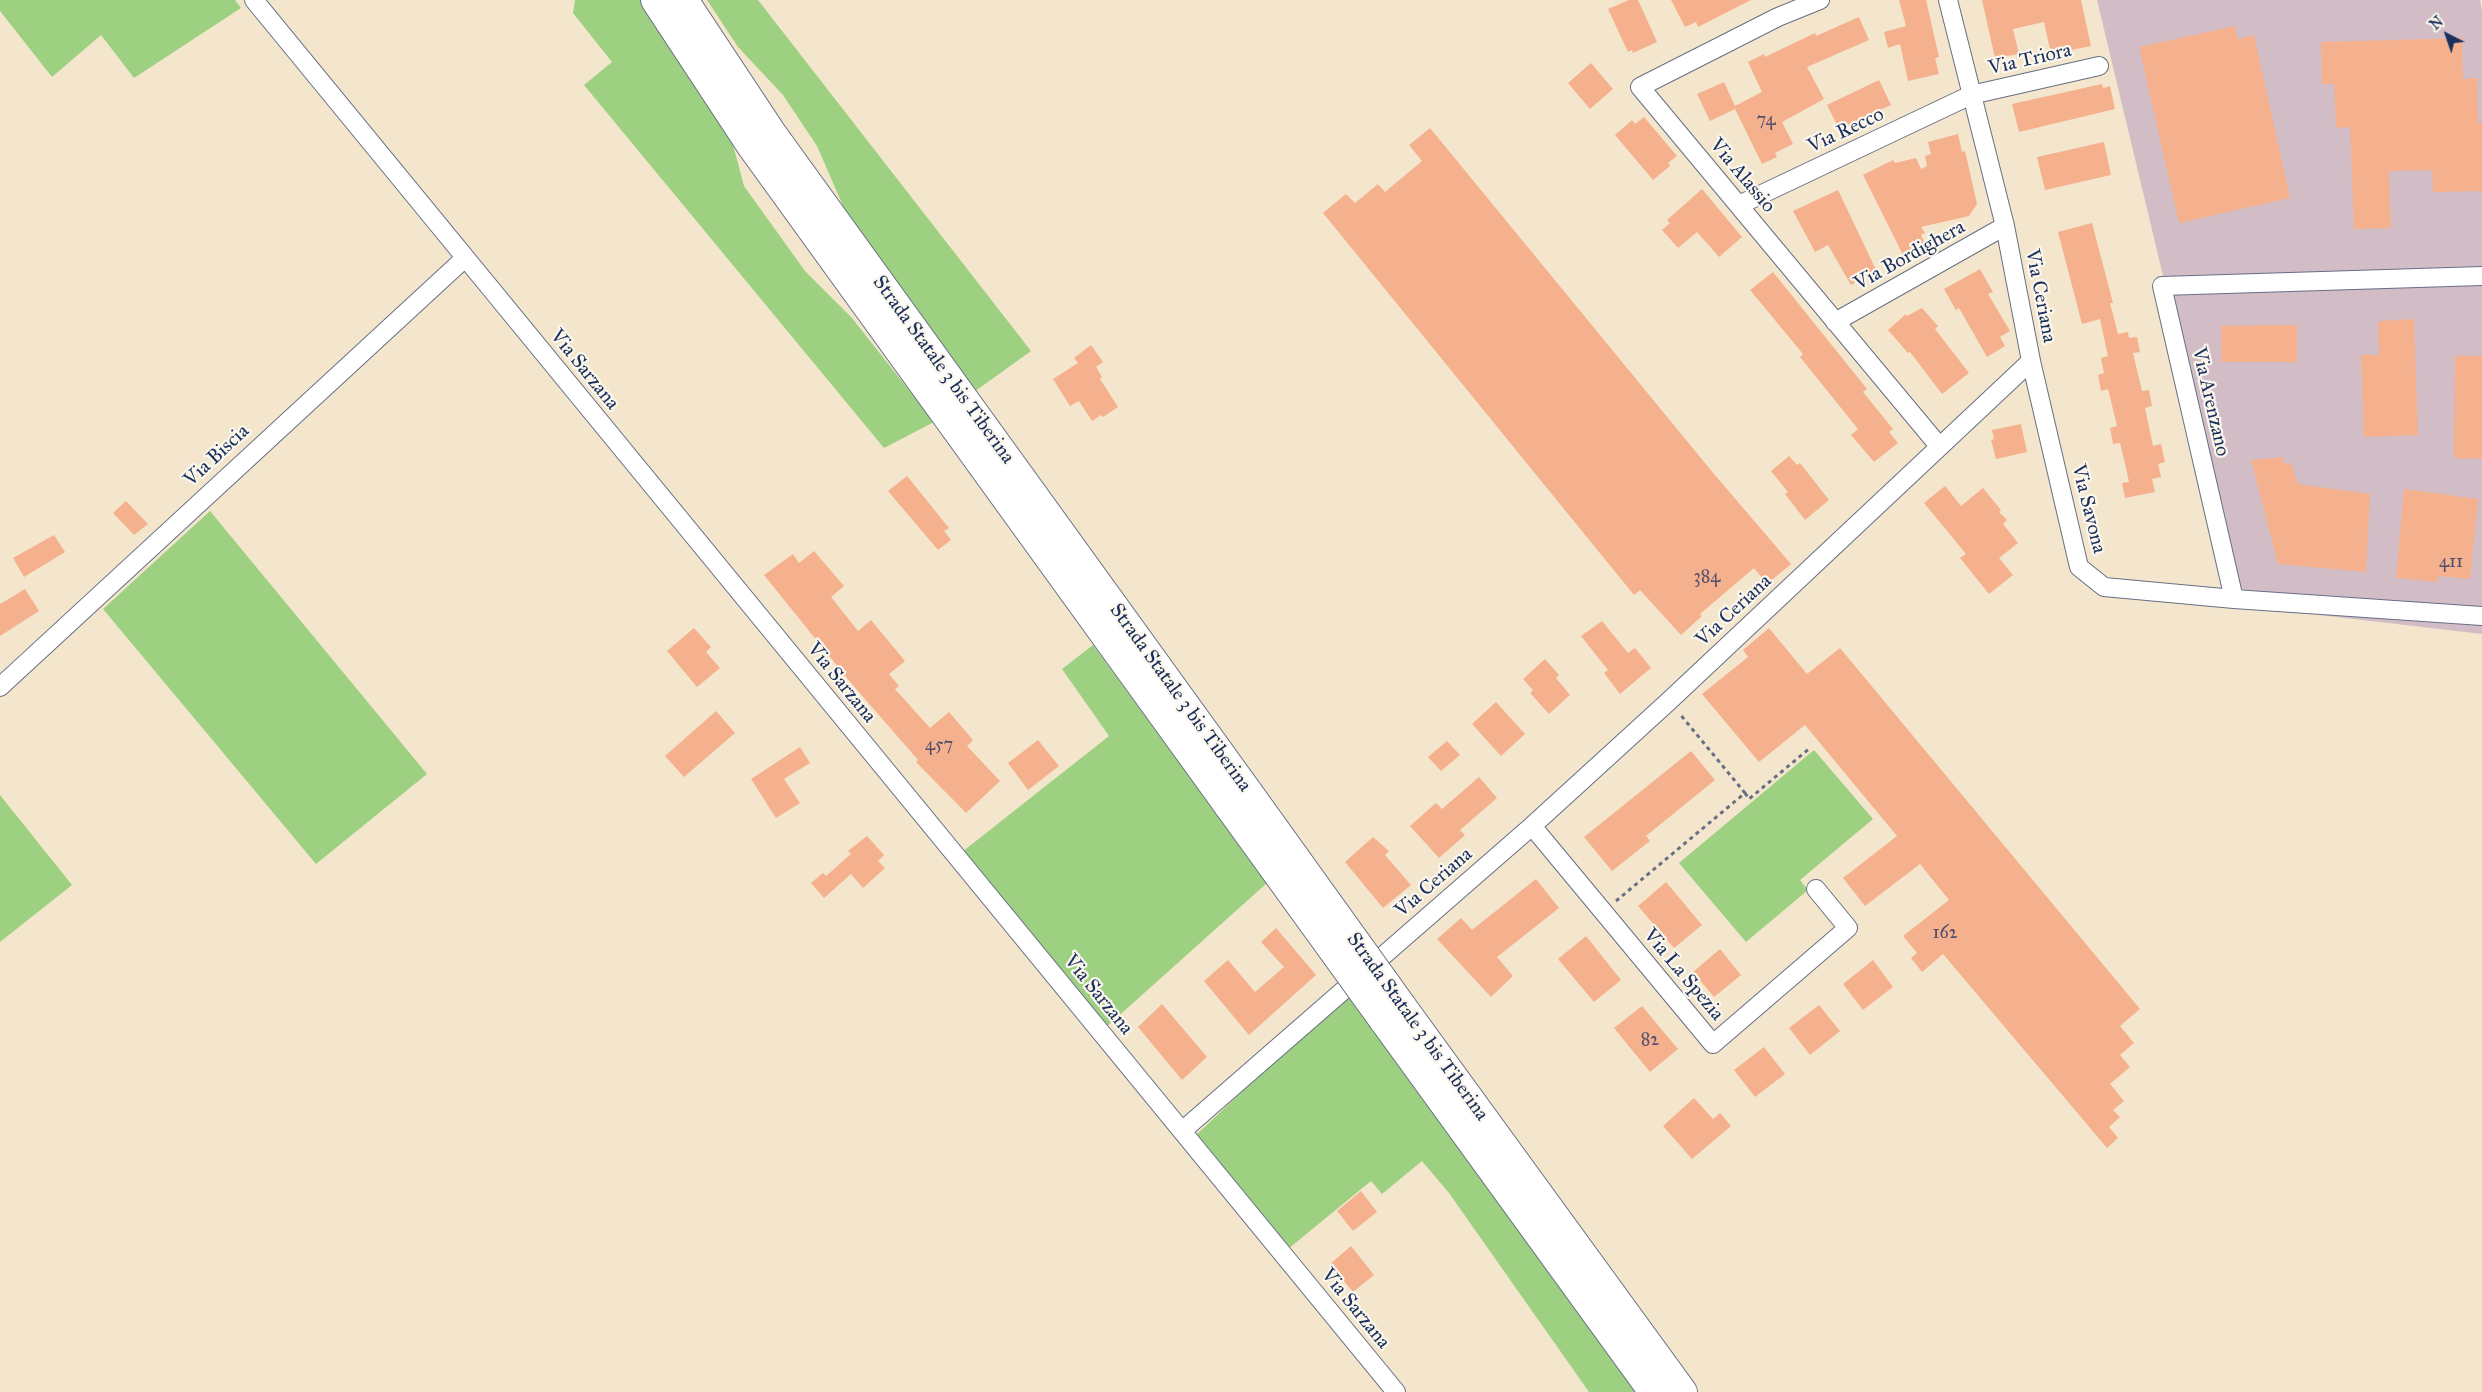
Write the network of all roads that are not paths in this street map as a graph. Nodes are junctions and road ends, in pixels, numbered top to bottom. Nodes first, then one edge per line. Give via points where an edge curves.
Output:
1 (254, 0) edge
2 (655, 0) edge
3 (684, 0) edge
4 (1820, 0) edge
5 (1948, 0) edge
6 (2099, 66) dead end
7 (1971, 95) junction
8 (1739, 205) junction
9 (2005, 226) junction
10 (465, 258) junction
11 (2482, 276) edge
12 (1835, 322) junction
13 (2030, 361) junction
14 (1939, 446) junction
15 (2234, 599) junction
16 (2482, 616) edge
17 (0, 687) edge
18 (1239, 800) junction
19 (1532, 826) junction
20 (1816, 889) dead end
21 (1393, 1013) junction
22 (1182, 1131) junction
23 (1396, 1392) edge
24 (1653, 1392) edge
25 (1683, 1392) edge

1 - 10 street, Via Sarzana
2 - 18 highway, Strada Statale 3 bis Tiberina via 751,146
3 - 18 highway, Strada Statale 3 bis Tiberina via 772,133
4 - 8 street, Via Alassio via 1640,87
5 - 7 street, Via Ceriana
6 - 7 street, Via Triora
7 - 8 street, Via Recco
7 - 9 street, Via Ceriana
8 - 12 street, Via Alassio
9 - 12 street, Via Bordighera
9 - 13 street, Via Ceriana
10 - 17 street, Via Biscia
10 - 22 street, Via Sarzana
11 - 15 street, Via Arenzano via 2162,286
12 - 14 street, Via Alassio
13 - 14 street, Via Ceriana
13 - 15 street, Via Savona via 2079,567 2104,588
14 - 19 street, Via Ceriana via 1670,701
15 - 16 street
18 - 21 highway, Strada Statale 3 bis Tiberina, bridge
19 - 20 street, Via La Spezia via 1713,1044 1848,928
19 - 22 street, Via Ceriana
21 - 24 highway, Strada Statale 3 bis Tiberina
21 - 25 highway, Strada Statale 3 bis Tiberina
22 - 23 street, Via Sarzana

